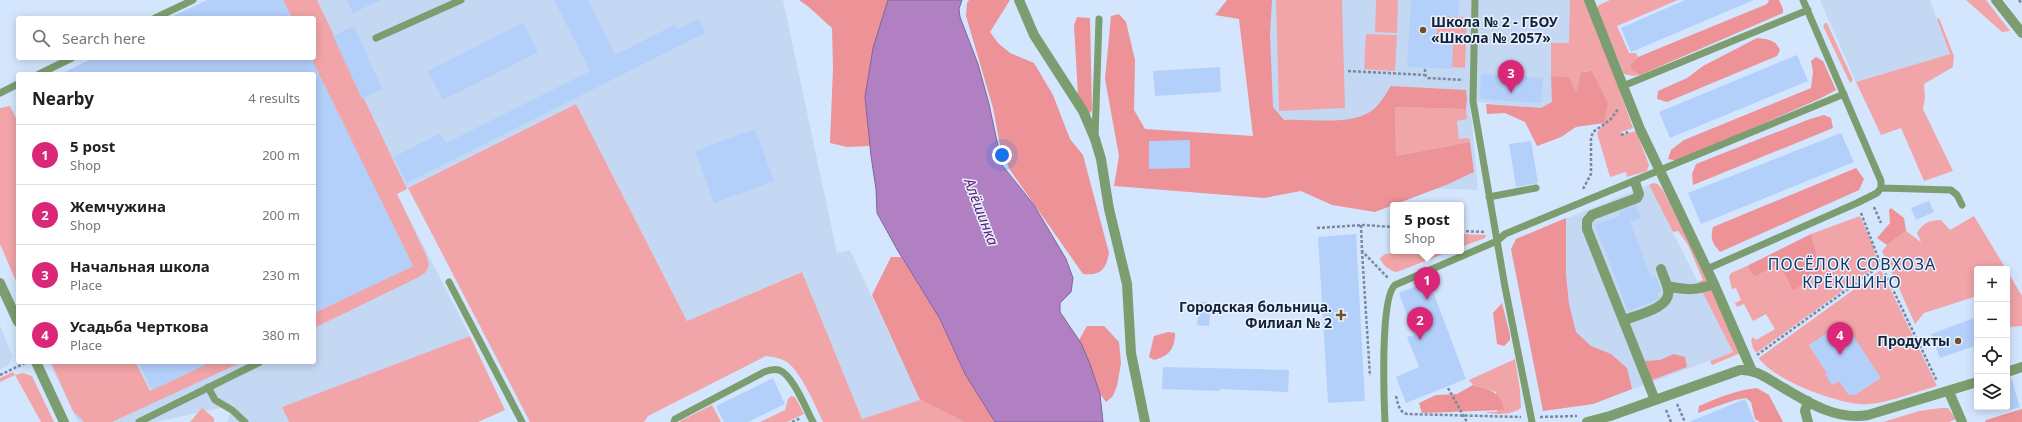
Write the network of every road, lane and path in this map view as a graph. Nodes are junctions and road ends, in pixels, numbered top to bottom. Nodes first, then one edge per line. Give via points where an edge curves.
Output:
1 (193, 0) edge
2 (461, 0) edge
3 (1020, 0) edge
4 (1475, 0) edge
5 (1589, 0) edge
6 (1803, 0) edge
7 (1996, 0) edge
8 (2019, 0) edge
9 (2022, 4) edge
10 (1808, 10) junction
11 (159, 16) edge
12 (1099, 19) dead end
13 (2022, 33) edge
14 (376, 38) dead end
15 (68, 60) edge
16 (1425, 69) dead end
17 (43, 72) edge
18 (1348, 72) dead end
19 (1426, 76) junction
20 (1473, 80) junction
21 (16, 85) edge
22 (1623, 86) junction
23 (0, 93) edge
24 (1844, 94) junction
25 (1627, 96) junction
26 (1095, 139) junction
27 (1660, 172) junction
28 (1634, 182) junction
29 (1536, 188) dead end
30 (1881, 188) junction
31 (1582, 191) dead end
32 (1869, 197) junction
33 (1489, 198) junction
34 (1857, 203) junction
35 (1962, 205) dead end
36 (1881, 223) dead end
37 (1361, 225) junction
38 (1390, 227) edge
39 (1317, 228) dead end
40 (1464, 231) edge
41 (1495, 233) junction
42 (1497, 241) junction
43 (1362, 251) junction
44 (1881, 265) junction
45 (1661, 269) dead end
46 (1707, 269) junction
47 (449, 282) dead end
48 (0, 283) edge
49 (1714, 284) junction
50 (1395, 285) junction
51 (1667, 286) junction
52 (16, 318) edge
53 (1624, 320) junction
54 (1754, 358) dead end
55 (23, 364) edge
56 (37, 364) edge
57 (256, 364) edge
58 (2022, 367) edge
59 (1752, 371) junction
60 (2010, 371) edge
61 (0, 375) edge
62 (1370, 376) dead end
63 (1974, 383) edge
64 (208, 387) junction
65 (1448, 388) dead end
66 (1395, 391) dead end
67 (1946, 393) junction
68 (1672, 394) junction
69 (1656, 400) junction
70 (1808, 401) junction
71 (1664, 407) dead end
72 (1463, 415) junction
73 (1858, 417) junction
74 (1532, 420) edge
75 (1590, 420) edge
76 (64, 422) edge
77 (139, 422) edge
78 (245, 422) edge
79 (522, 422) edge
80 (674, 422) edge
81 (813, 422) edge
82 (1145, 422) edge
83 (1385, 422) edge
84 (1467, 422) edge
85 (1671, 422) edge
86 (1685, 422) edge
87 (1808, 422) edge
88 (1849, 422) edge
89 (1962, 422) edge

1 - 11 lane
2 - 14 lane
3 - 26 street via 1034,34 1083,111
4 - 20 lane
5 - 22 street
6 - 10 lane
7 - 13 street
8 - 9 path
10 - 22 lane
10 - 24 lane
12 - 26 lane
15 - 17 lane
16 - 19 path
18 - 19 path
19 - 20 path via 1430,79
20 - 33 lane via 1473,101
21 - 23 lane
22 - 25 street
24 - 27 lane
24 - 30 lane via 1881,181
25 - 27 street
25 - 31 path via 1610,120 1593,132 1591,174
26 - 82 street via 1126,284 1131,353
27 - 28 lane
27 - 46 street
28 - 42 lane via 1505,234
28 - 53 street via 1639,194 1637,198 1592,215 1587,221 1587,229
29 - 33 lane
30 - 32 lane
30 - 35 lane via 1950,190 1957,195
32 - 34 lane
32 - 36 path
33 - 41 lane
34 - 44 path
34 - 46 lane
37 - 38 path
37 - 39 path
37 - 43 path
40 - 41 path
41 - 42 lane
42 - 50 lane
42 - 74 lane
43 - 50 path
43 - 62 path
44 - 54 path
44 - 67 path
45 - 51 street
46 - 49 street
47 - 79 lane
48 - 52 street
49 - 51 street via 1688,290
49 - 59 street
50 - 83 lane via 1391,288 1388,298 1386,319
51 - 53 street via 1668,298 1664,304
53 - 69 street
55 - 61 path
56 - 76 street
57 - 64 lane
58 - 60 street
59 - 68 street via 1740,370
59 - 70 street
63 - 67 street
64 - 77 lane
64 - 78 lane via 215,400
65 - 72 path
66 - 72 path via 1403,413
67 - 73 street
67 - 89 street
68 - 69 street
68 - 86 path
69 - 75 street
70 - 73 street via 1840,415
70 - 87 street via 1805,411
71 - 85 path
72 - 74 path
72 - 84 path
73 - 88 street
74 - 75 path
80 - 81 lane via 675,419 773,369 789,377

